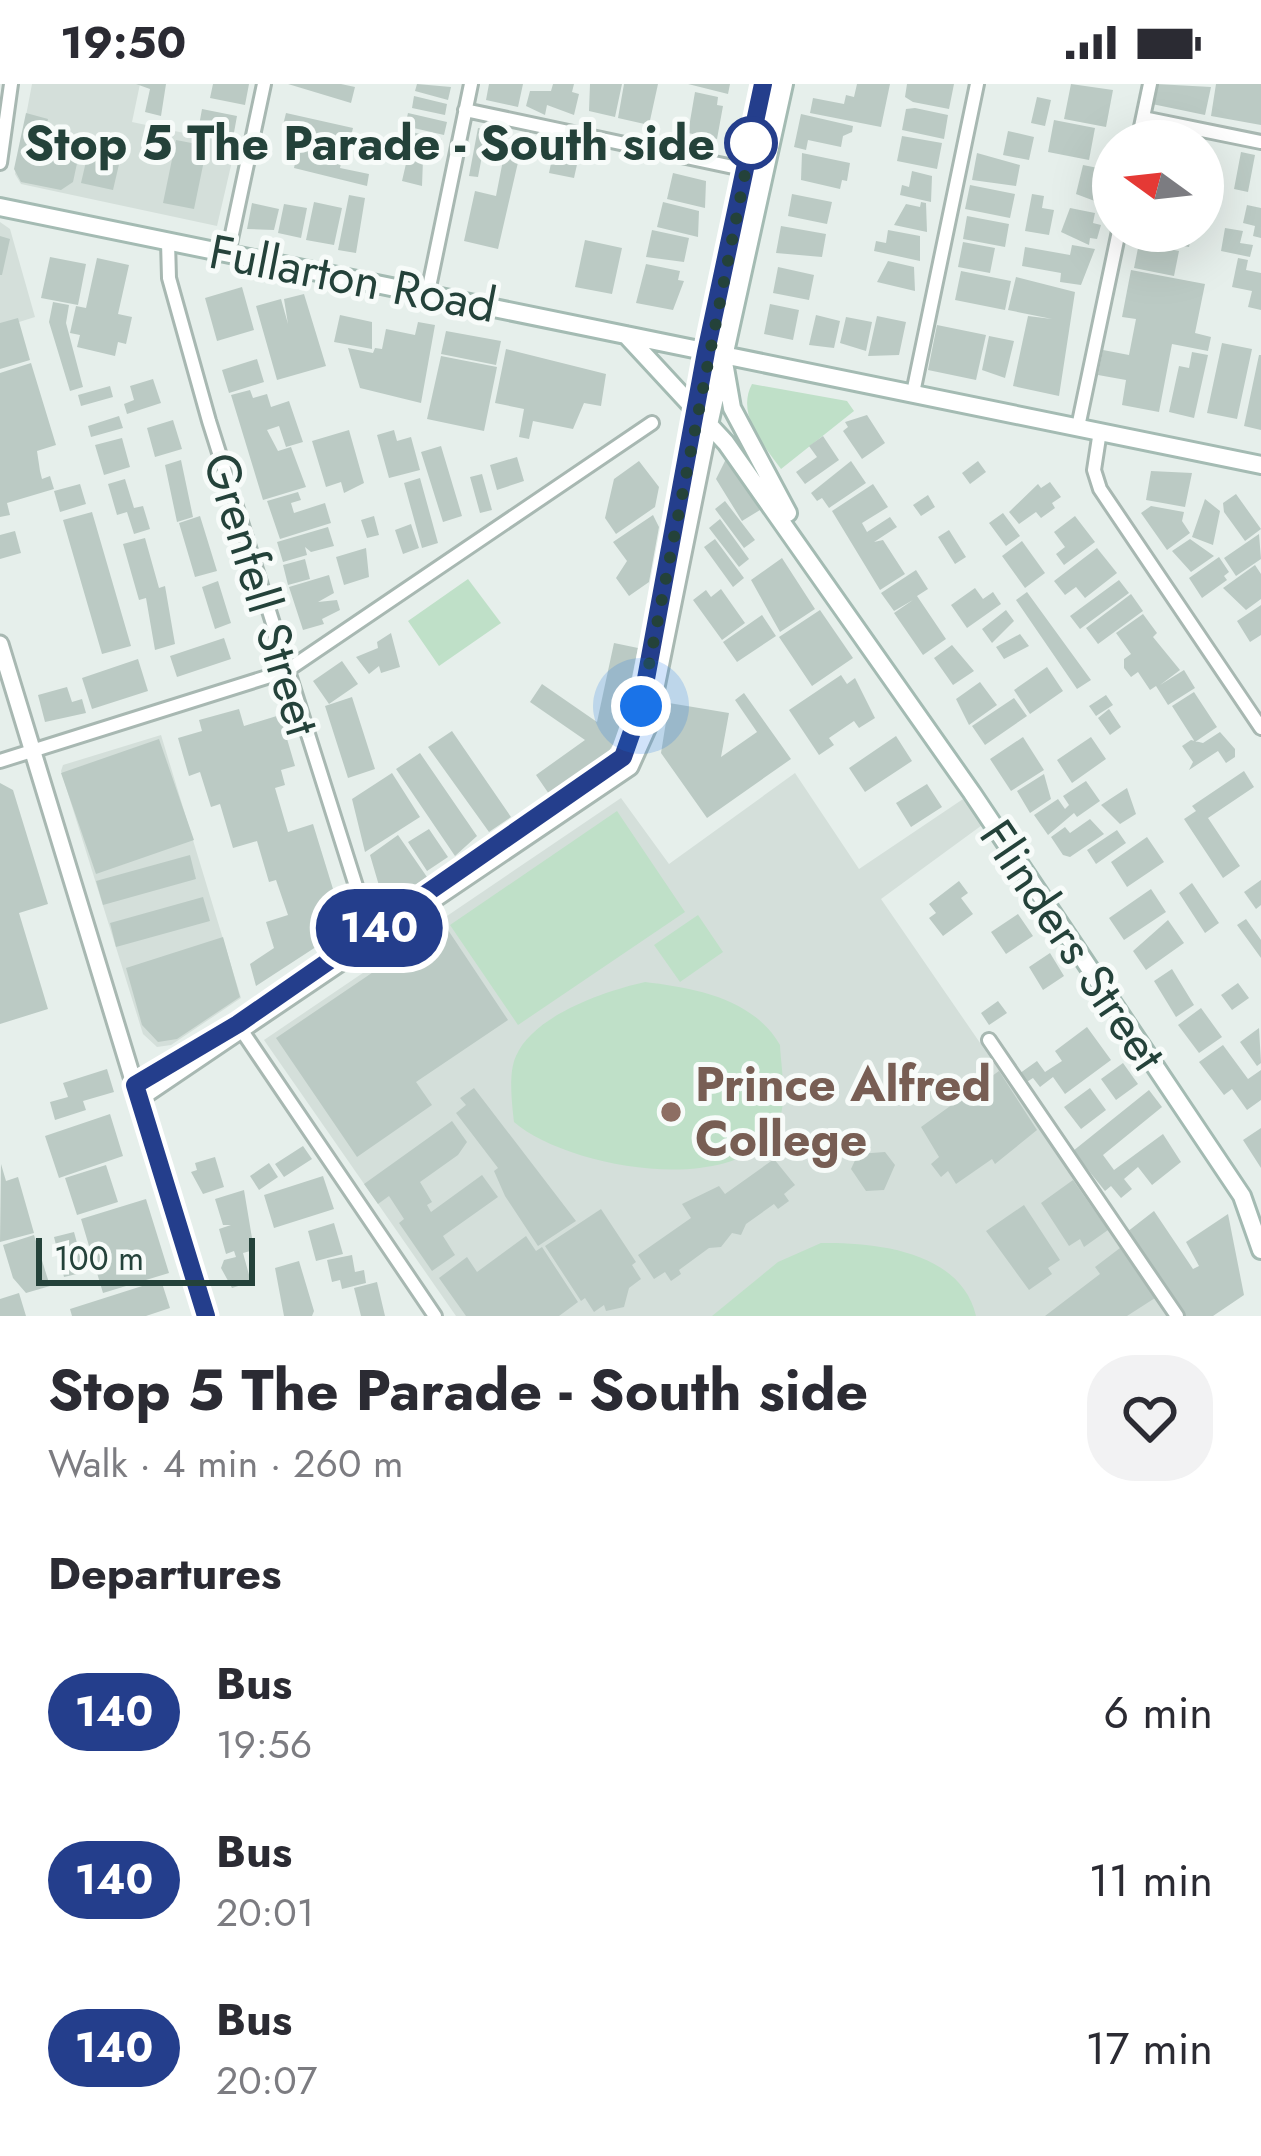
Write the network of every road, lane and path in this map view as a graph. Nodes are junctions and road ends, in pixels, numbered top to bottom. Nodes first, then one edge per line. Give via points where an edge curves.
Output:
1 (11, 84) edge
2 (264, 84) edge
3 (471, 84) edge
4 (763, 84) edge
5 (784, 84) edge
6 (976, 84) edge
7 (1150, 84) edge
8 (3, 110) edge
9 (466, 110) junction
10 (1143, 118) joint
11 (1261, 142) edge
12 (0, 163) edge
13 (745, 169) junction
14 (765, 173) junction
15 (0, 206) edge
16 (169, 242) junction
17 (1115, 252) edge
18 (228, 253) junction
19 (428, 292) junction
20 (626, 335) junction
21 (715, 353) junction
22 (755, 361) junction
23 (914, 393) junction
24 (732, 408) junction
25 (695, 410) junction
26 (652, 423) dead end
27 (709, 425) junction
28 (1078, 427) junction
29 (1100, 431) junction
30 (1261, 465) edge
31 (0, 644) edge
32 (870, 648) junction
33 (286, 671) junction
34 (1261, 728) edge
35 (32, 751) junction
36 (0, 761) edge
37 (372, 938) junction
38 (241, 1028) junction
39 (989, 1040) dead end
40 (137, 1092) junction
41 (1257, 1227) edge
42 (1261, 1250) edge
43 (206, 1316) edge
44 (435, 1316) edge
45 (1178, 1316) edge

1 - 8 street
2 - 18 street
3 - 9 street
4 - 13 main road
5 - 14 main road
6 - 23 street
7 - 10 street
8 - 12 street
9 - 13 street
9 - 19 street
10 - 11 street
13 - 14 street
13 - 21 main road
14 - 21 main road
15 - 16 main road, Fullarton Road
16 - 18 main road, Fullarton Road
16 - 33 street, Grenfell Street via 169,278
17 - 28 street
18 - 19 main road, Fullarton Road
19 - 20 main road, Fullarton Road
20 - 21 main road, Fullarton Road
20 - 25 main road, Flinders Street
21 - 22 main road, Fullarton Road
21 - 24 main road, Flinders Street
21 - 25 main road
21 - 27 main road
22 - 23 main road, Fullarton Road
22 - 24 main road via 738,377
23 - 28 main road, Fullarton Road
24 - 32 main road, Flinders Street
25 - 27 main road, Flinders Street
25 - 37 street via 641,706 623,757
26 - 33 street
27 - 32 main road, Flinders Street
27 - 37 street via 648,727 630,767
28 - 29 main road, Fullarton Road
29 - 30 main road, Fullarton Road
29 - 34 street via 1100,489
31 - 35 street
32 - 41 main road, Flinders Street
33 - 35 street
33 - 37 street, Grenfell Street
35 - 36 street
35 - 40 street
37 - 38 street
38 - 40 street
38 - 44 street
39 - 45 street
40 - 43 street
41 - 42 main road, Flinders Street

